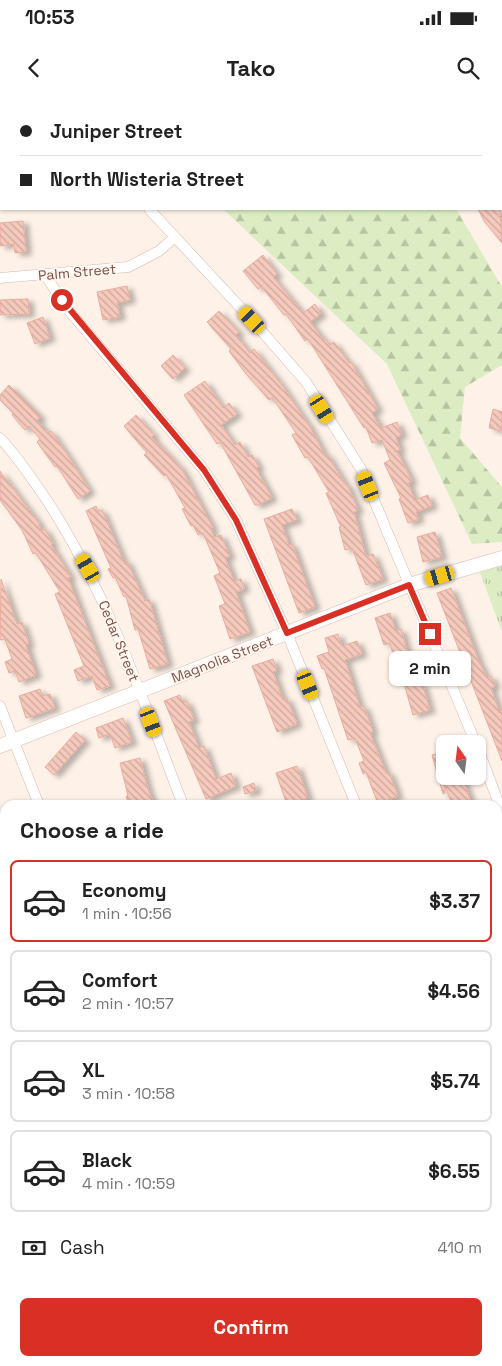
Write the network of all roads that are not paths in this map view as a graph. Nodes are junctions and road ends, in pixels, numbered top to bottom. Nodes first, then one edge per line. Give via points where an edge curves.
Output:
1 (150, 210) edge
2 (175, 237) junction
3 (45, 275) junction
4 (0, 278) edge
5 (0, 438) edge
6 (502, 558) edge
7 (409, 585) junction
8 (287, 633) junction
9 (140, 691) junction
10 (0, 706) edge
11 (472, 735) edge
12 (13, 740) junction
13 (0, 746) edge
14 (486, 769) edge
15 (37, 800) edge
16 (181, 800) edge
17 (354, 800) edge
18 (498, 800) edge

1 - 2 street
2 - 3 street, Palm Street via 160,251 128,267
2 - 7 street via 306,382 361,469
3 - 4 street, Palm Street
3 - 8 street via 70,312 204,470 236,520
5 - 9 street, Cedar Street via 28,472 88,568
6 - 7 street, Magnolia Street
7 - 8 street, Magnolia Street
7 - 11 street
8 - 9 street, Magnolia Street
8 - 17 street
9 - 12 street, Magnolia Street
9 - 16 street, Cedar Street
10 - 12 street
12 - 13 street, Magnolia Street
12 - 15 street
14 - 18 street

